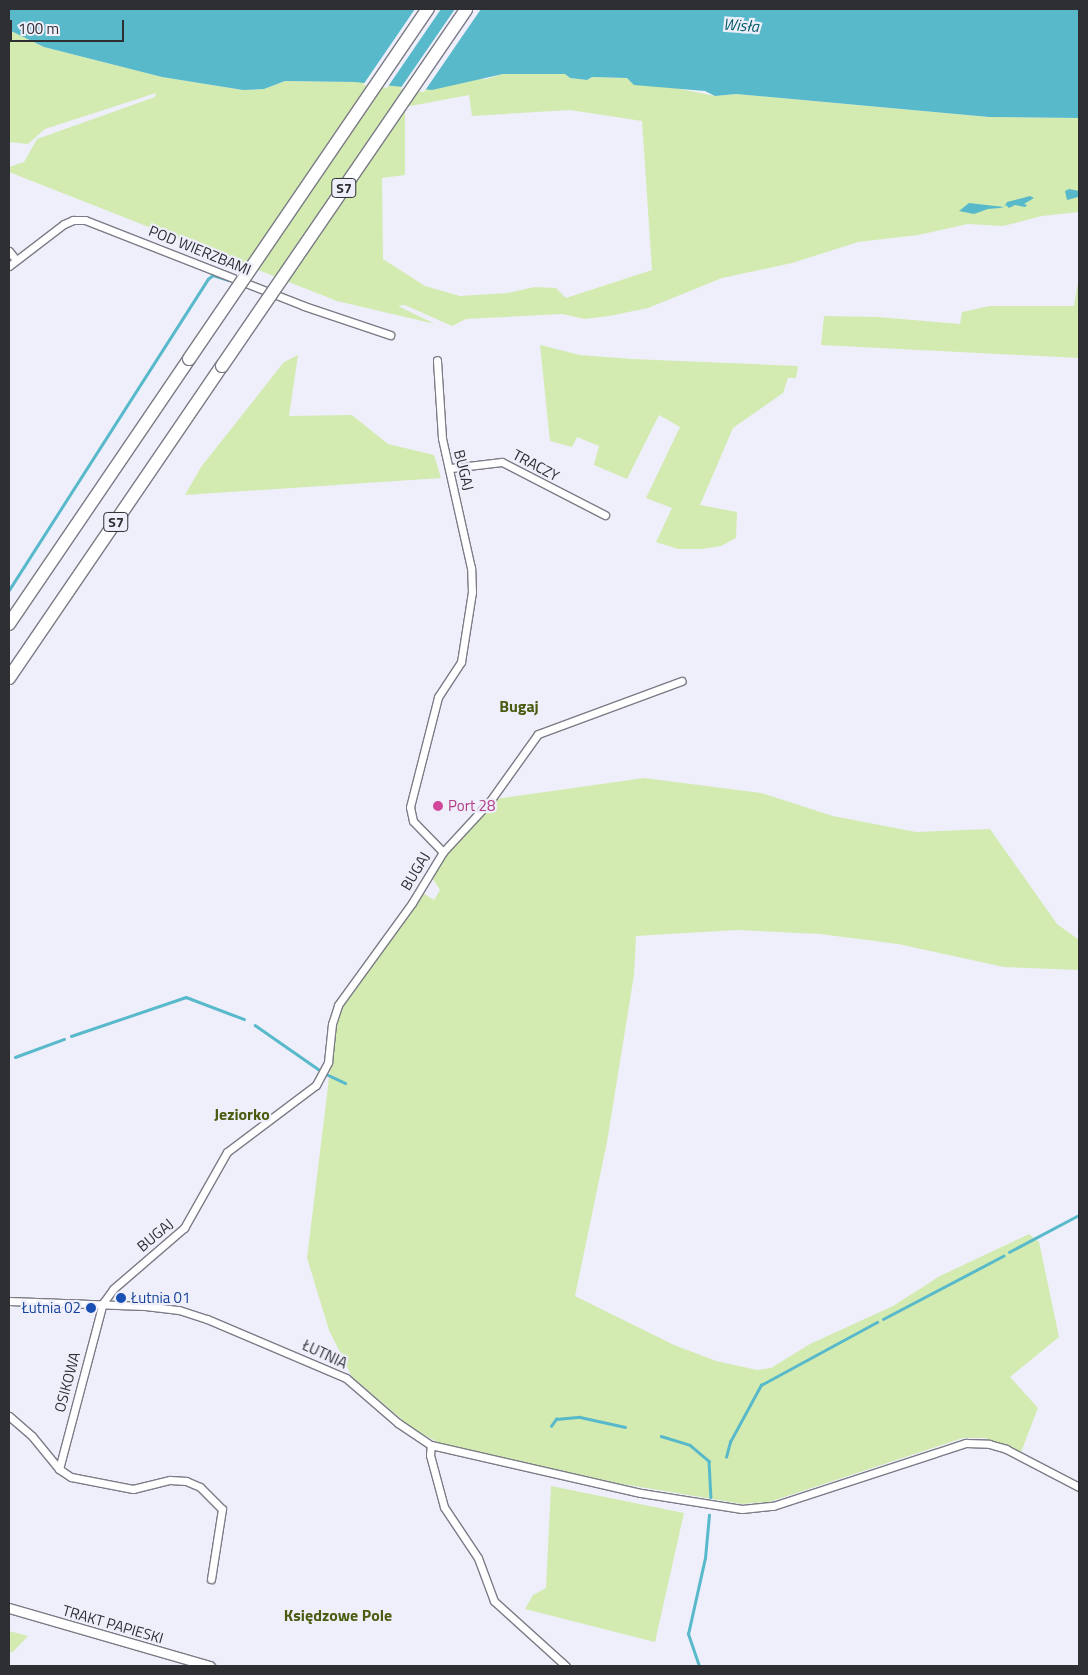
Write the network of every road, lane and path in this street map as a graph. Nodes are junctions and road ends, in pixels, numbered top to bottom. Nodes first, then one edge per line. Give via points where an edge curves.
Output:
1 (428, 9) edge
2 (466, 9) edge
3 (9, 251) edge
4 (16, 260) junction
5 (9, 266) edge
6 (390, 335) dead end
7 (438, 360) dead end
8 (450, 468) junction
9 (605, 515) dead end
10 (9, 624) edge
11 (9, 678) edge
12 (680, 681) dead end
13 (443, 852) junction
14 (9, 1301) edge
15 (102, 1303) junction
16 (9, 1416) edge
17 (431, 1446) junction
18 (59, 1468) junction
19 (1079, 1487) edge
20 (211, 1579) dead end
21 (9, 1608) edge
22 (210, 1666) edge
23 (566, 1666) edge

1 - 10 highway, S7, bridge
2 - 11 highway, S7, bridge
3 - 4 street
4 - 5 street, POD WIERZBAMI
4 - 6 street, POD WIERZBAMI via 64,224 85,220 304,306
7 - 8 street, BUGAJ via 439,409
8 - 9 street, TRACZY via 502,462
8 - 13 street, BUGAJ via 472,568 472,592 461,662 438,697 410,807 413,821
12 - 13 street via 538,734 490,801
13 - 15 street, BUGAJ via 412,903 338,1005 332,1024 328,1062 316,1085 227,1152 184,1228 113,1288
14 - 15 street, ŁUTNIA
15 - 17 street, ŁUTNIA via 179,1310 285,1350 346,1378 398,1423
15 - 18 street, OSIKOWA
16 - 18 street via 32,1436
17 - 19 street, ŁUTNIA via 641,1493 742,1509 773,1506 966,1443 1006,1449
17 - 23 street via 430,1455 444,1507 478,1558 494,1601
18 - 20 street via 71,1477 133,1489 170,1480 200,1487 222,1509
21 - 22 street, TRAKT PAPIESKI

